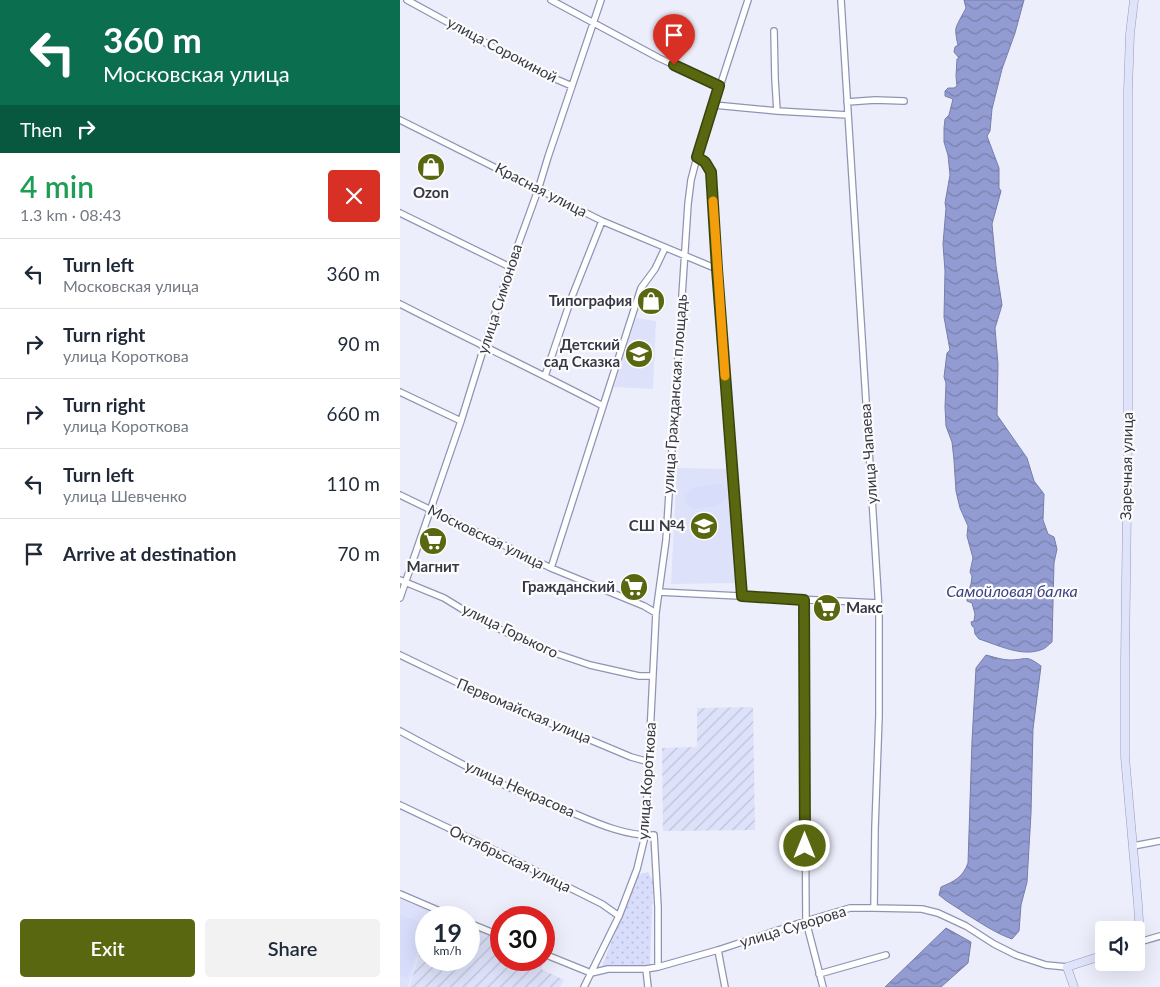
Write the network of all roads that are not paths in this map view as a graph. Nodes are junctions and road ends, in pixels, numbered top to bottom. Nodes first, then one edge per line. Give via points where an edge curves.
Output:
1 (407, 0) edge
2 (551, 0) edge
3 (601, 0) edge
4 (748, 0) edge
5 (840, 0) edge
6 (1134, 0) edge
7 (593, 23) junction
8 (774, 31) dead end
9 (572, 86) junction
10 (719, 86) junction
11 (904, 101) dead end
12 (847, 102) junction
13 (714, 105) junction
14 (777, 111) junction
15 (848, 115) junction
16 (400, 120) edge
17 (697, 157) junction
18 (538, 190) junction
19 (400, 213) edge
20 (602, 221) junction
21 (665, 248) junction
22 (684, 255) junction
23 (510, 267) junction
24 (717, 269) junction
25 (400, 304) edge
26 (484, 347) junction
27 (545, 376) junction
28 (400, 392) edge
29 (603, 406) junction
30 (461, 421) junction
31 (400, 495) edge
32 (431, 510) junction
33 (551, 568) junction
34 (402, 581) edge
35 (659, 592) junction
36 (742, 596) junction
37 (400, 598) edge
38 (804, 600) junction
39 (878, 603) junction
40 (656, 612) junction
41 (400, 655) edge
42 (653, 676) junction
43 (400, 731) edge
44 (650, 762) junction
45 (400, 805) edge
46 (645, 836) junction
47 (1160, 841) edge
48 (1133, 846) junction
49 (400, 894) edge
50 (428, 906) edge
51 (874, 908) junction
52 (619, 916) junction
53 (806, 921) junction
54 (1139, 921) edge
55 (1160, 936) edge
56 (1145, 940) edge
57 (718, 950) junction
58 (886, 955) dead end
59 (555, 958) edge
60 (1095, 958) edge
61 (658, 967) junction
62 (1067, 967) junction
63 (646, 969) junction
64 (591, 973) junction
65 (819, 974) junction
66 (584, 987) edge
67 (648, 987) edge
68 (725, 987) edge
69 (823, 987) edge
70 (1074, 987) edge

1 - 9 street, улица Сорокиной via 537,71
2 - 7 street
3 - 7 street, улица Симонова
4 - 10 street
5 - 12 street, улица Чапаева
6 - 48 main road, Заречная улица via 1128,90 1125,660 1125,757
7 - 9 street, улица Симонова
7 - 10 street
8 - 14 street
9 - 18 street, улица Симонова
10 - 13 street
11 - 12 street
12 - 15 street, улица Чапаева
13 - 14 street
13 - 17 street
14 - 15 street
15 - 39 street, улица Чапаева
16 - 18 street, Красная улица
17 - 22 street via 690,188
17 - 24 street via 711,172
18 - 20 street, Красная улица
18 - 23 street, улица Симонова
19 - 23 street
20 - 21 street, Красная улица
20 - 27 street
21 - 22 street, Красная улица
21 - 29 street via 642,288
22 - 24 street, Красная улица
22 - 35 street, улица Гражданская площадь via 666,544
23 - 26 street, улица Симонова
24 - 36 street
25 - 26 street
26 - 27 street
26 - 30 street, улица Симонова
27 - 29 street
28 - 30 street
29 - 33 street
30 - 32 street, улица Симонова
31 - 32 street, Московская улица
32 - 33 street, Московская улица
32 - 34 street, улица Симонова
33 - 40 street, Московская улица
34 - 37 street, улица Симонова
34 - 42 street, улица Горького via 444,598 534,646 590,665
35 - 36 street
35 - 40 street, улица Короткова
36 - 38 street
38 - 39 street
38 - 53 street
39 - 51 street, улица Чапаева
40 - 42 street, улица Короткова
41 - 44 street, Первомайская улица via 498,702
42 - 44 street, улица Короткова
43 - 46 street, улица Некрасова via 528,796 628,833
44 - 46 street, улица Короткова
45 - 52 street, Октябрьская улица via 602,904
46 - 52 street, улица Короткова via 637,869
46 - 61 street via 654,835
47 - 48 street
48 - 54 main road, Заречная улица
49 - 50 street
51 - 53 street, улица Суворова via 850,908
51 - 62 street, улица Суворова via 938,913 1016,955 1046,965
52 - 64 street, улица Короткова
53 - 57 street, улица Суворова
53 - 65 street
55 - 56 street
57 - 61 street, улица Суворова
57 - 68 street
58 - 65 street
59 - 64 street
60 - 62 main road, улица Суворова
61 - 63 street, улица Суворова
62 - 70 main road
63 - 64 street, улица Суворова via 608,969
63 - 67 street
64 - 66 street, улица Короткова
65 - 69 street

